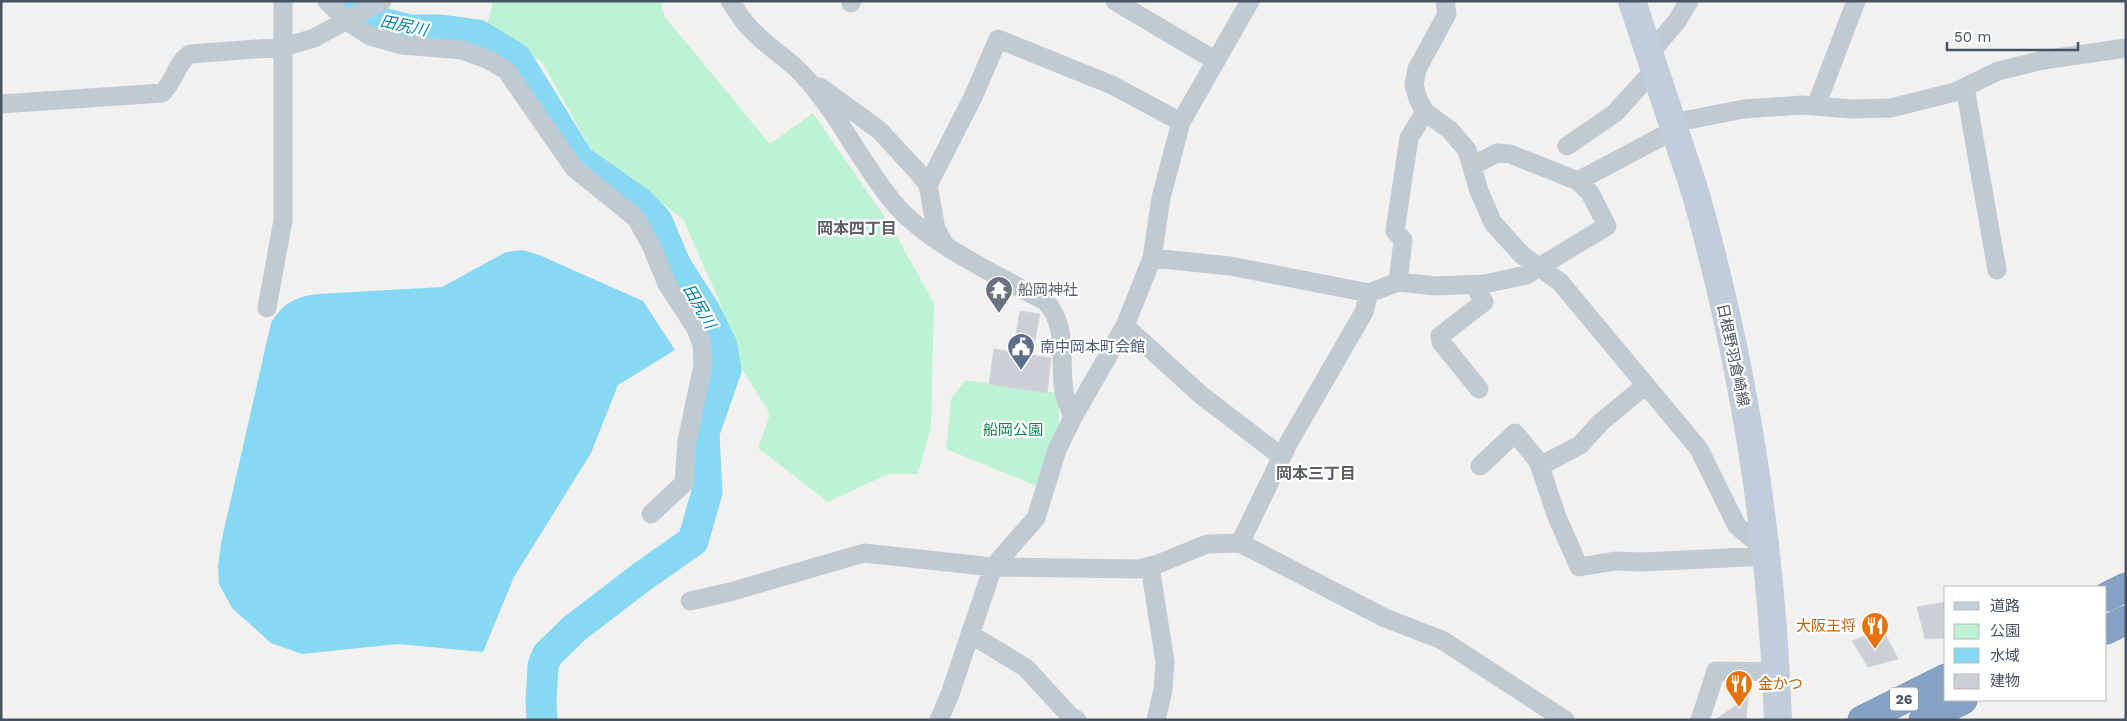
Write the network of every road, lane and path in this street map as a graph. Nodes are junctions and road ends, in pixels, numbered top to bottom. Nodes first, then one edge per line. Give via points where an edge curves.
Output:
1 (283, 1) edge
2 (327, 1) edge
3 (382, 1) edge
4 (730, 1) edge
5 (1115, 1) edge
6 (1250, 1) edge
7 (1445, 1) edge
8 (1632, 1) edge
9 (1689, 1) edge
10 (1856, 1) edge
11 (347, 21) junction
12 (284, 47) junction
13 (2126, 48) edge
14 (1216, 61) junction
15 (1652, 62) junction
16 (801, 73) junction
17 (1965, 87) junction
18 (1, 104) edge
19 (1816, 106) junction
20 (1425, 112) junction
21 (1181, 122) junction
22 (1673, 126) junction
23 (1567, 146) dead end
24 (1472, 166) junction
25 (1578, 181) junction
26 (928, 185) junction
27 (945, 244) junction
28 (1152, 258) junction
29 (1540, 268) junction
30 (1997, 270) dead end
31 (1398, 282) junction
32 (1474, 285) junction
33 (1369, 293) junction
34 (267, 308) dead end
35 (1125, 326) junction
36 (1646, 385) junction
37 (1479, 389) dead end
38 (1073, 417) junction
39 (1282, 457) junction
40 (1480, 466) dead end
41 (1540, 466) junction
42 (651, 514) dead end
43 (1240, 544) junction
44 (1766, 553) junction
45 (1150, 566) junction
46 (993, 567) junction
47 (2126, 587) edge
48 (2107, 596) edge
49 (690, 601) dead end
50 (2126, 620) edge
51 (2107, 630) edge
52 (970, 634) junction
53 (1776, 672) junction
54 (1944, 679) edge
55 (1961, 701) edge
56 (939, 720) edge
57 (1077, 720) edge
58 (1156, 720) edge
59 (1565, 720) edge
60 (1700, 720) edge
61 (1778, 720) edge
62 (1862, 720) edge
63 (1923, 720) edge

1 - 12 street
2 - 11 street
3 - 11 street
4 - 16 street via 748,27
5 - 14 street
6 - 14 street
7 - 20 street via 1447,14 1417,69 1414,85
8 - 15 main road, 日根野羽倉崎線
9 - 15 street
10 - 19 street
11 - 12 street via 314,38
11 - 42 street via 370,36 402,45 462,50 506,70 574,168 636,218 667,284 695,327 702,344 703,364 687,441 684,483
12 - 18 street via 190,54 182,58 168,88 162,93
12 - 34 street via 283,220
13 - 17 street via 2043,60 1998,71
14 - 21 street
15 - 22 main road, 日根野羽倉崎線
15 - 23 street via 1615,113
16 - 26 street via 879,130 902,152
16 - 27 street via 895,205 921,229
17 - 19 street via 1891,108
17 - 30 street
19 - 22 street via 1744,109
20 - 24 street via 1450,130 1467,150
20 - 31 street via 1409,138 1395,231 1403,240
21 - 26 street via 1112,85 998,39 973,97
21 - 28 street via 1161,198
22 - 25 street
22 - 44 main road, 日根野羽倉崎線 via 1699,205 1730,338 1751,444
24 - 25 street via 1497,153 1510,154
24 - 29 street via 1493,223 1522,255
25 - 29 street via 1590,193 1607,226
26 - 27 street via 936,229
27 - 38 street via 1055,311 1060,325 1064,393
28 - 33 street via 1230,266
28 - 35 street
29 - 32 street via 1526,275
29 - 36 street via 1560,282
31 - 32 street
31 - 33 street
32 - 37 street via 1484,302 1440,336 1441,342
33 - 39 street via 1364,312
35 - 38 street
35 - 39 street via 1201,395
36 - 41 street via 1601,422 1580,445
36 - 44 street via 1699,449 1737,526
38 - 46 street via 1057,450 1036,518
39 - 43 street
40 - 41 street via 1516,433
41 - 44 street via 1557,517 1579,567
43 - 45 street via 1207,544
43 - 59 street via 1385,618 1442,640
44 - 53 main road, 日根野羽倉崎線
45 - 46 street via 1138,569
45 - 58 street via 1165,662
46 - 49 street via 864,553
46 - 52 street
47 - 48 highway
50 - 51 highway
52 - 56 street
52 - 57 street via 1026,668
53 - 60 street via 1716,671
53 - 61 main road, 日根野羽倉崎線
54 - 62 highway, 26
55 - 63 highway, 26

